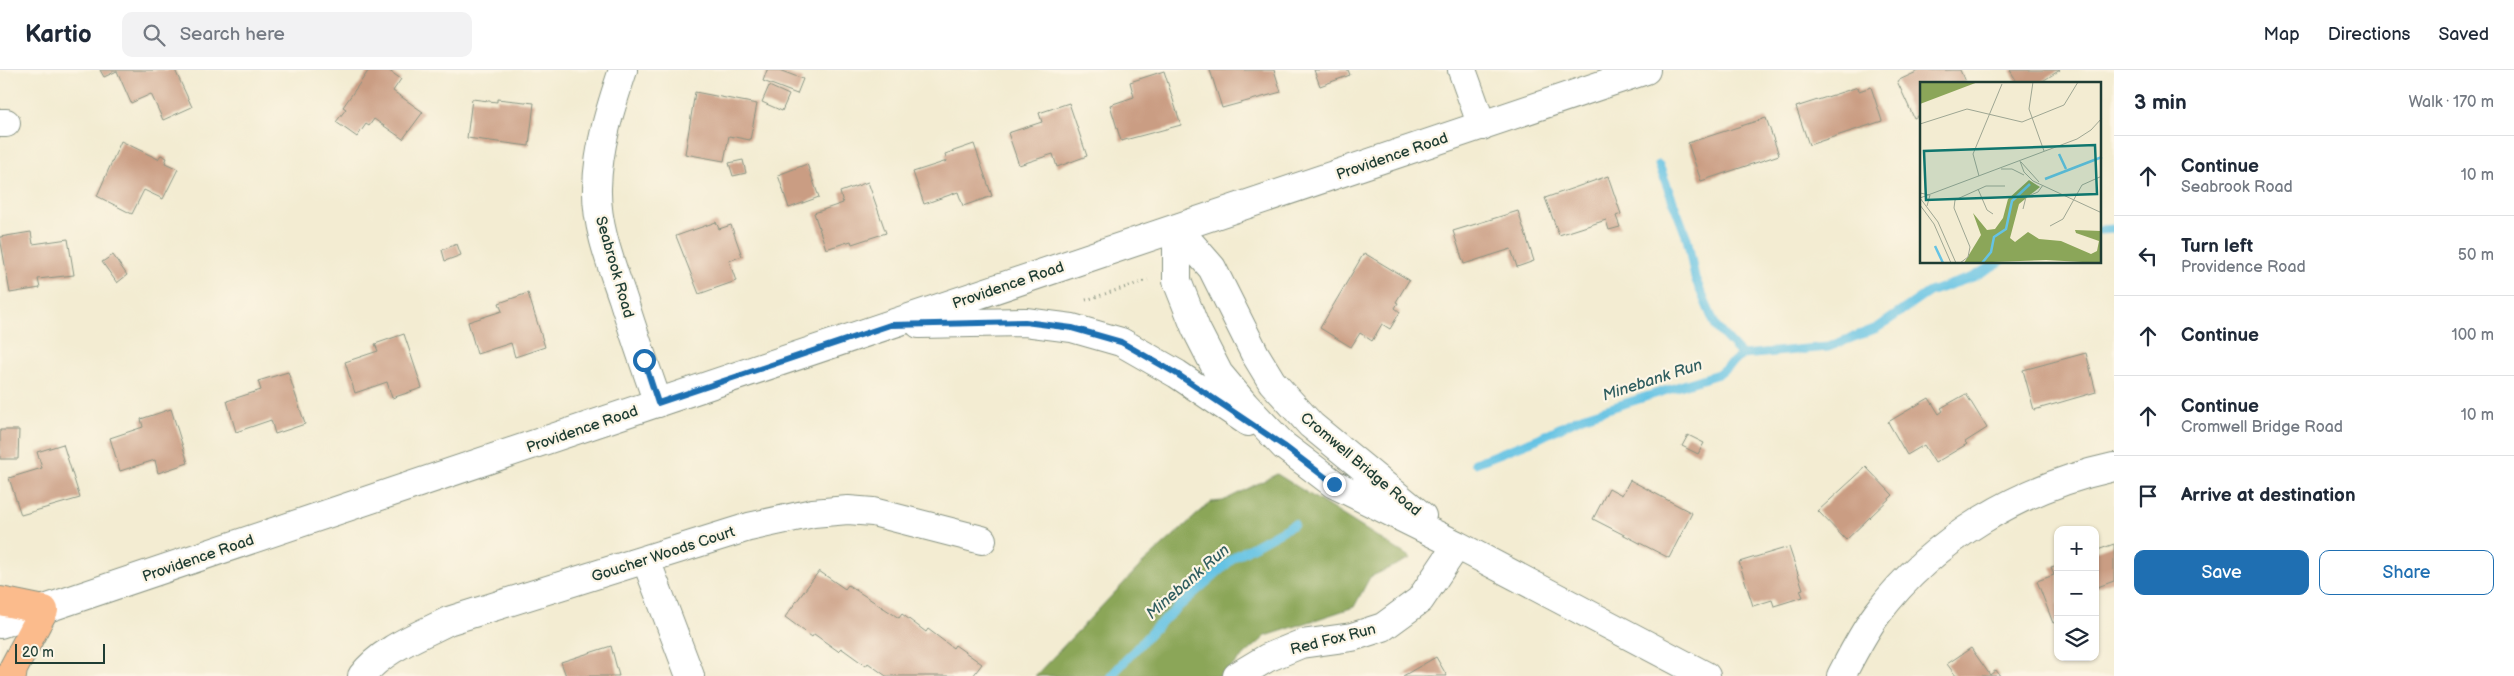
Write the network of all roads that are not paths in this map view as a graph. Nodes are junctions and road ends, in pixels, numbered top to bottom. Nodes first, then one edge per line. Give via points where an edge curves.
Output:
1 (623, 70) edge
2 (1462, 70) edge
3 (1646, 70) edge
4 (1482, 126) junction
5 (1177, 228) junction
6 (890, 325) junction
7 (658, 403) junction
8 (1284, 446) junction
9 (2114, 467) edge
10 (982, 540) dead end
11 (1457, 546) junction
12 (646, 560) junction
13 (0, 601) edge
14 (44, 610) junction
15 (0, 624) edge
16 (12, 676) edge
17 (362, 676) edge
18 (690, 676) edge
19 (1236, 676) edge
20 (1706, 676) edge
21 (1841, 676) edge

1 - 7 street, Seabrook Road via 605,122 599,158 600,222 610,263
2 - 4 street
3 - 4 street, Providence Road
4 - 5 street, Providence Road
5 - 6 street, Providence Road
5 - 8 street, Cromwell Bridge Road via 1176,281 1196,329 1219,374
5 - 11 street, Cromwell Bridge Road via 1212,268 1272,382 1311,425
6 - 7 street, Providence Road
6 - 8 street via 1025,322 1072,328 1121,342 1177,374
7 - 14 street, Providence Road
8 - 11 street, Cromwell Bridge Road via 1334,484
9 - 21 street via 2049,486 2006,506 1932,555 1900,585 1876,615
10 - 12 street, Goucher Woods Court via 898,516 832,510 749,527
11 - 19 street, Red Fox Run via 1420,600 1383,627 1352,636 1301,644
11 - 20 street, Cromwell Bridge Road
12 - 17 street, Goucher Woods Court via 448,621 402,644 370,666
12 - 18 street
13 - 14 main road
14 - 15 street, Providence Road
14 - 16 main road via 13,668

